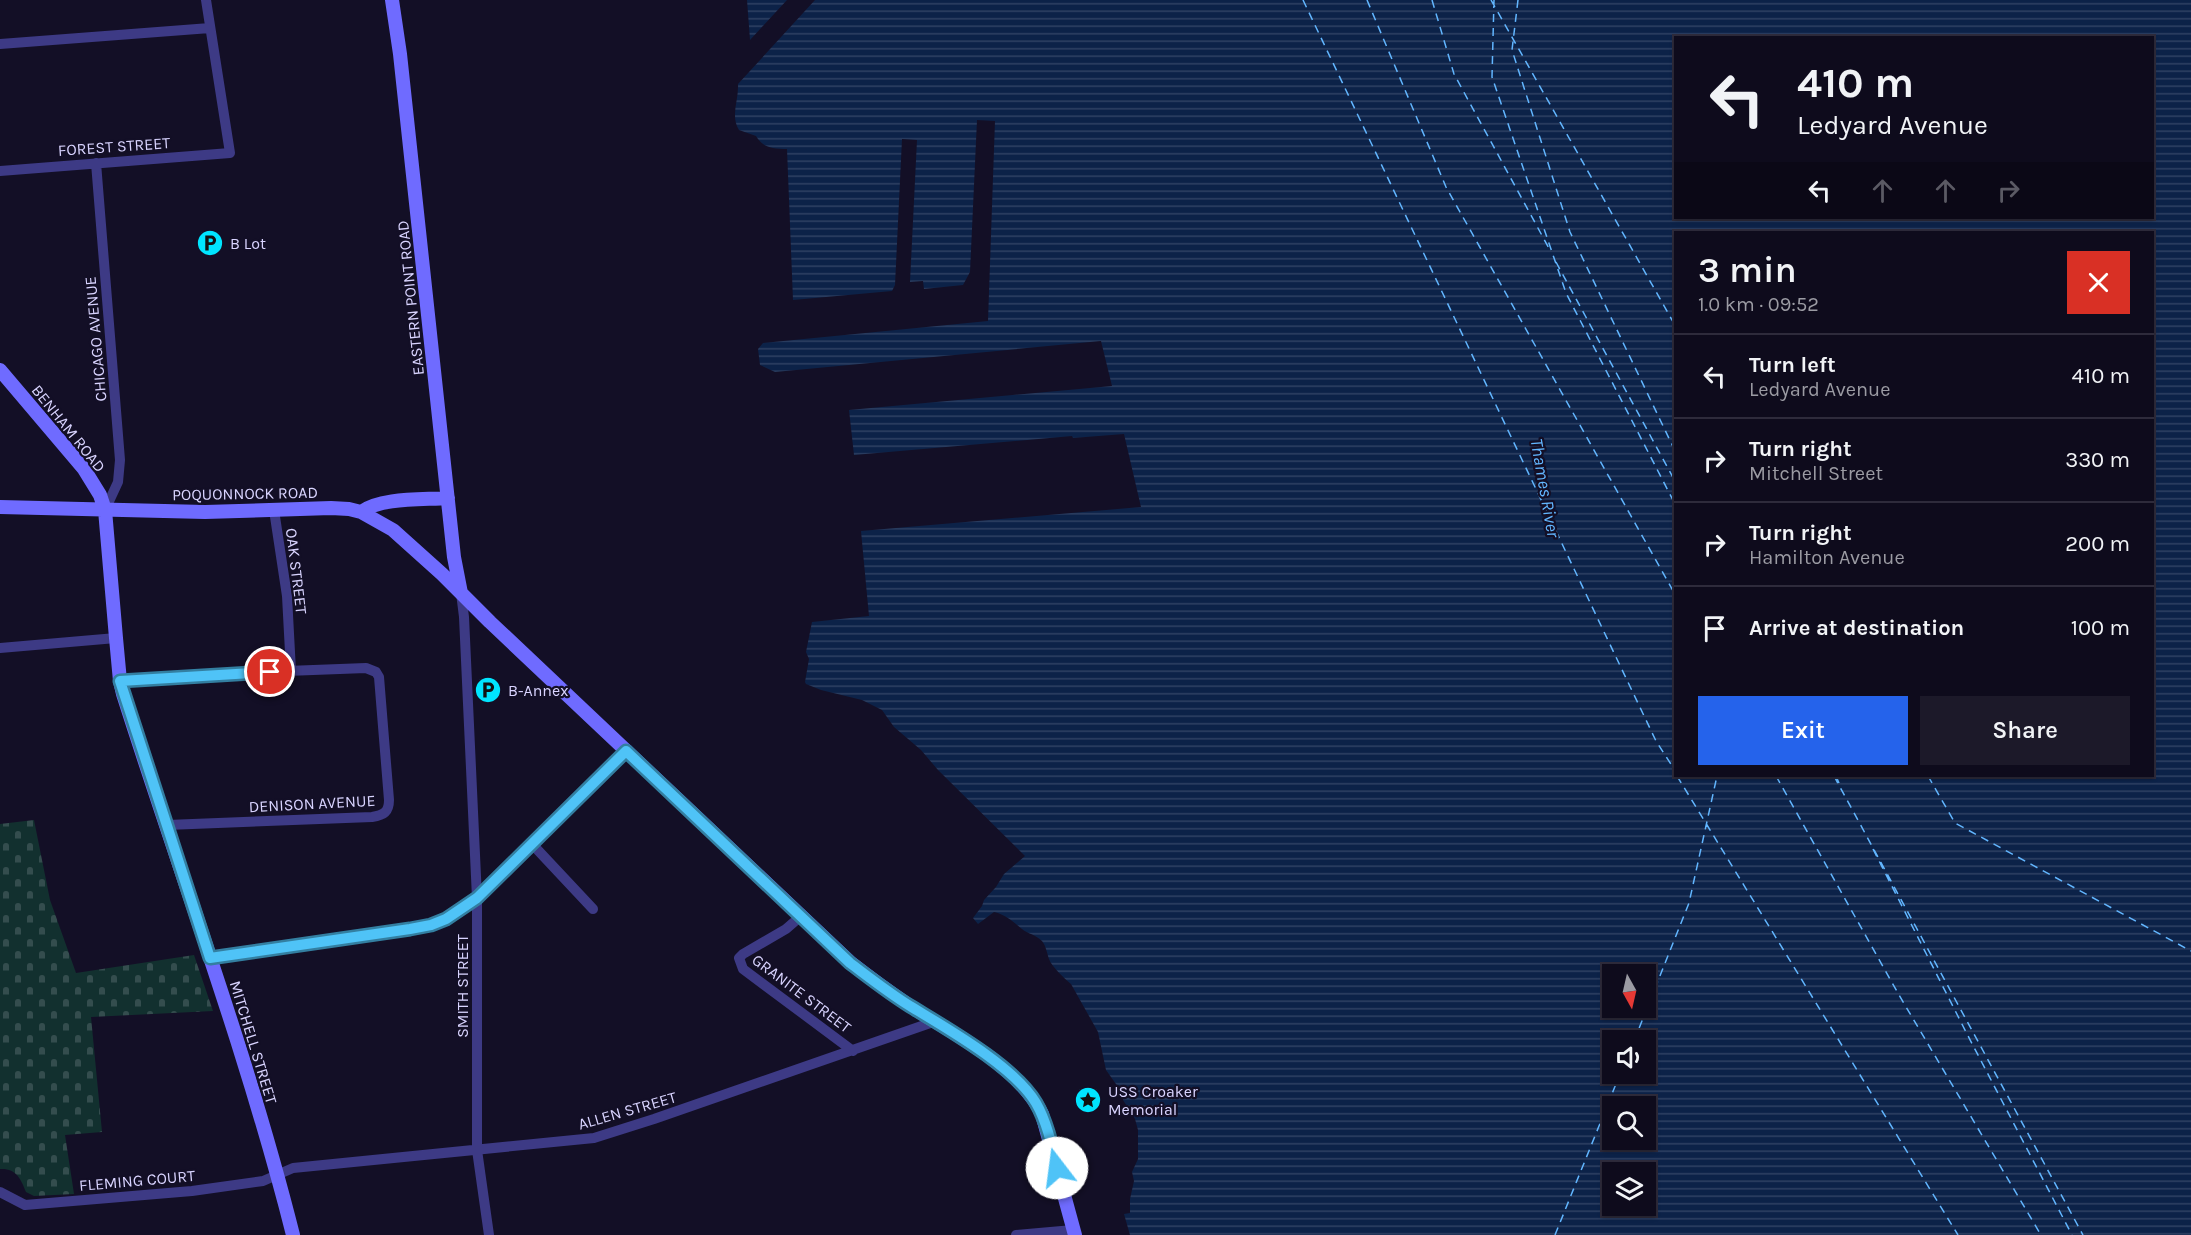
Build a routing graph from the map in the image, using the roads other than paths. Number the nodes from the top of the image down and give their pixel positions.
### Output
1 (206, 0) edge
2 (392, 0) edge
3 (210, 27) junction
4 (0, 44) edge
5 (96, 163) junction
6 (0, 171) edge
7 (0, 370) edge
8 (448, 498) junction
9 (0, 507) edge
10 (105, 510) junction
11 (274, 510) junction
12 (361, 512) junction
13 (461, 593) junction
14 (116, 638) junction
15 (0, 648) edge
16 (291, 671) junction
17 (120, 681) junction
18 (626, 751) junction
19 (167, 825) junction
20 (532, 845) junction
21 (477, 898) junction
22 (593, 909) dead end
23 (801, 916) junction
24 (210, 958) junction
25 (936, 1021) junction
26 (853, 1050) junction
27 (477, 1150) junction
28 (278, 1173) junction
29 (0, 1192) edge
30 (1074, 1232) edge
31 (293, 1235) edge
32 (489, 1235) edge
33 (1016, 1235) edge

1 - 3 street
2 - 8 main road, EASTERN POINT ROAD
3 - 4 street
3 - 5 street, FOREST STREET
5 - 6 street, FOREST STREET
5 - 10 street, CHICAGO AVENUE
7 - 10 main road, BENHAM ROAD
8 - 12 main road
8 - 13 main road, EASTERN POINT ROAD
9 - 10 main road, POQUONNOCK ROAD
10 - 11 main road, POQUONNOCK ROAD
10 - 14 main road, MITCHELL STREET
11 - 12 main road, POQUONNOCK ROAD
11 - 16 street, OAK STREET
12 - 13 main road, POQUONNOCK ROAD
13 - 18 main road, POQUONNOCK ROAD
13 - 21 street, SMITH STREET
14 - 15 street
14 - 17 main road, MITCHELL STREET
16 - 17 street
16 - 19 street, DENISON AVENUE
17 - 19 main road, MITCHELL STREET
18 - 20 street
18 - 23 main road, POQUONNOCK ROAD
19 - 24 main road, MITCHELL STREET
20 - 21 street
20 - 22 street
21 - 24 street
21 - 27 street, SMITH STREET
23 - 25 main road, POQUONNOCK ROAD
23 - 26 street, GRANITE STREET
24 - 28 main road, MITCHELL STREET
25 - 26 street, ALLEN STREET
25 - 30 main road, POQUONNOCK ROAD
26 - 27 street, ALLEN STREET
27 - 28 street, ALLEN STREET
27 - 32 street, SMITH STREET
28 - 29 street, FLEMING COURT
28 - 31 main road, MITCHELL STREET
30 - 33 street

